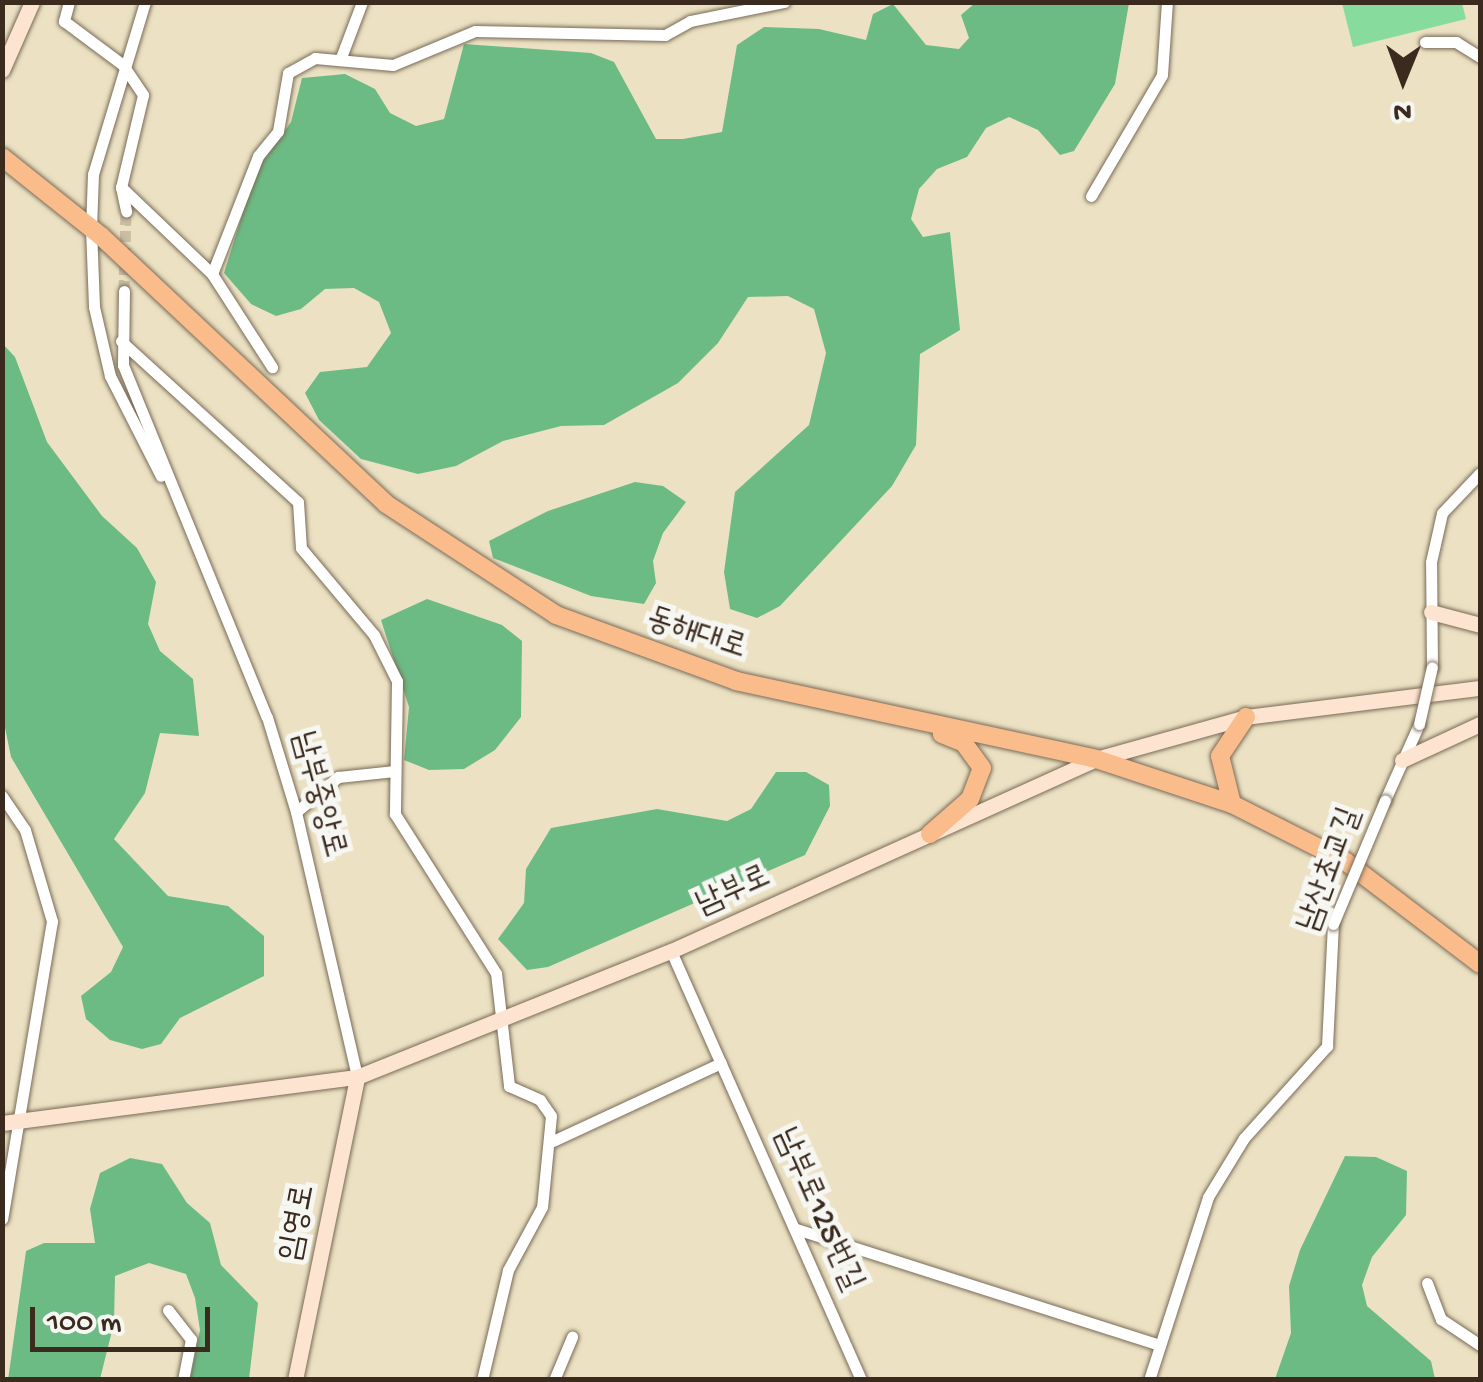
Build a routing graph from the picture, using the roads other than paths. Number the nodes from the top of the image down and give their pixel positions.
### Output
1 (32, 2) edge
2 (69, 2) edge
3 (145, 2) edge
4 (362, 2) edge
5 (704, 2) edge
6 (784, 2) edge
7 (1166, 2) edge
8 (700, 20) junction
9 (1426, 42) dead end
10 (1480, 58) edge
11 (340, 60) junction
12 (123, 64) junction
13 (2, 70) edge
14 (2, 157) edge
15 (121, 188) junction
16 (1090, 196) dead end
17 (126, 211) tunnel mouth
18 (91, 228) junction
19 (212, 274) junction
20 (124, 292) tunnel mouth
21 (122, 341) junction
22 (272, 366) dead end
23 (1480, 474) edge
24 (196, 537) junction
25 (1430, 612) junction
26 (1480, 625) edge
27 (1480, 688) edge
28 (1246, 717) junction
29 (905, 718) junction
30 (1480, 724) edge
31 (1096, 759) junction
32 (1402, 760) junction
33 (395, 771) junction
34 (2, 796) edge
35 (1232, 804) junction
36 (296, 812) junction
37 (930, 834) junction
38 (671, 950) junction
39 (1480, 964) edge
40 (502, 1018) junction
41 (721, 1063) junction
42 (357, 1078) junction
43 (10, 1122) edge
44 (553, 1141) junction
45 (2, 1219) edge
46 (796, 1228) junction
47 (1428, 1283) dead end
48 (168, 1310) dead end
49 (572, 1337) dead end
50 (1160, 1345) junction
51 (1480, 1345) edge
52 (184, 1380) edge
53 (295, 1380) edge
54 (482, 1380) edge
55 (554, 1380) edge
56 (861, 1380) edge
57 (1149, 1380) edge

1 - 13 street
2 - 12 street
3 - 12 street, 남부중앙로
4 - 11 street
5 - 8 street
6 - 8 street
7 - 16 street
8 - 11 street
9 - 10 street
11 - 19 street
12 - 15 street
12 - 18 street, 남부중앙로
14 - 18 main road, 동해대로
15 - 17 street
15 - 19 street
18 - 24 street, 남부중앙로
18 - 29 main road, 동해대로
19 - 22 street
20 - 21 street, 남부중앙로
21 - 24 street, 남부중앙로
21 - 33 street
23 - 25 street, 남산초교길
24 - 36 street, 남부중앙로
25 - 26 street
25 - 32 street, 남산초교길, bridge
27 - 28 street, 남부로
28 - 31 street, 남부로
28 - 35 main road
29 - 31 main road, 동해대로
29 - 37 main road
30 - 32 street
31 - 35 main road, 동해대로
31 - 37 street, 남부로
32 - 50 street, 남산초교길, bridge
33 - 36 street
33 - 40 street
34 - 43 street
35 - 39 main road, 동해대로
36 - 42 street, 남부중앙로
37 - 38 street, 남부로
38 - 40 street, 남부로
38 - 41 street, 남부로125번길
40 - 42 street, 남부로
40 - 44 street
41 - 44 street
41 - 46 street, 남부로125번길
42 - 43 street, 남부로
42 - 53 street, 임영로
43 - 45 street
44 - 54 street
46 - 50 street
46 - 56 street, 남부로125번길
47 - 51 street
48 - 52 street
49 - 55 street
50 - 57 street, 남산초교길

